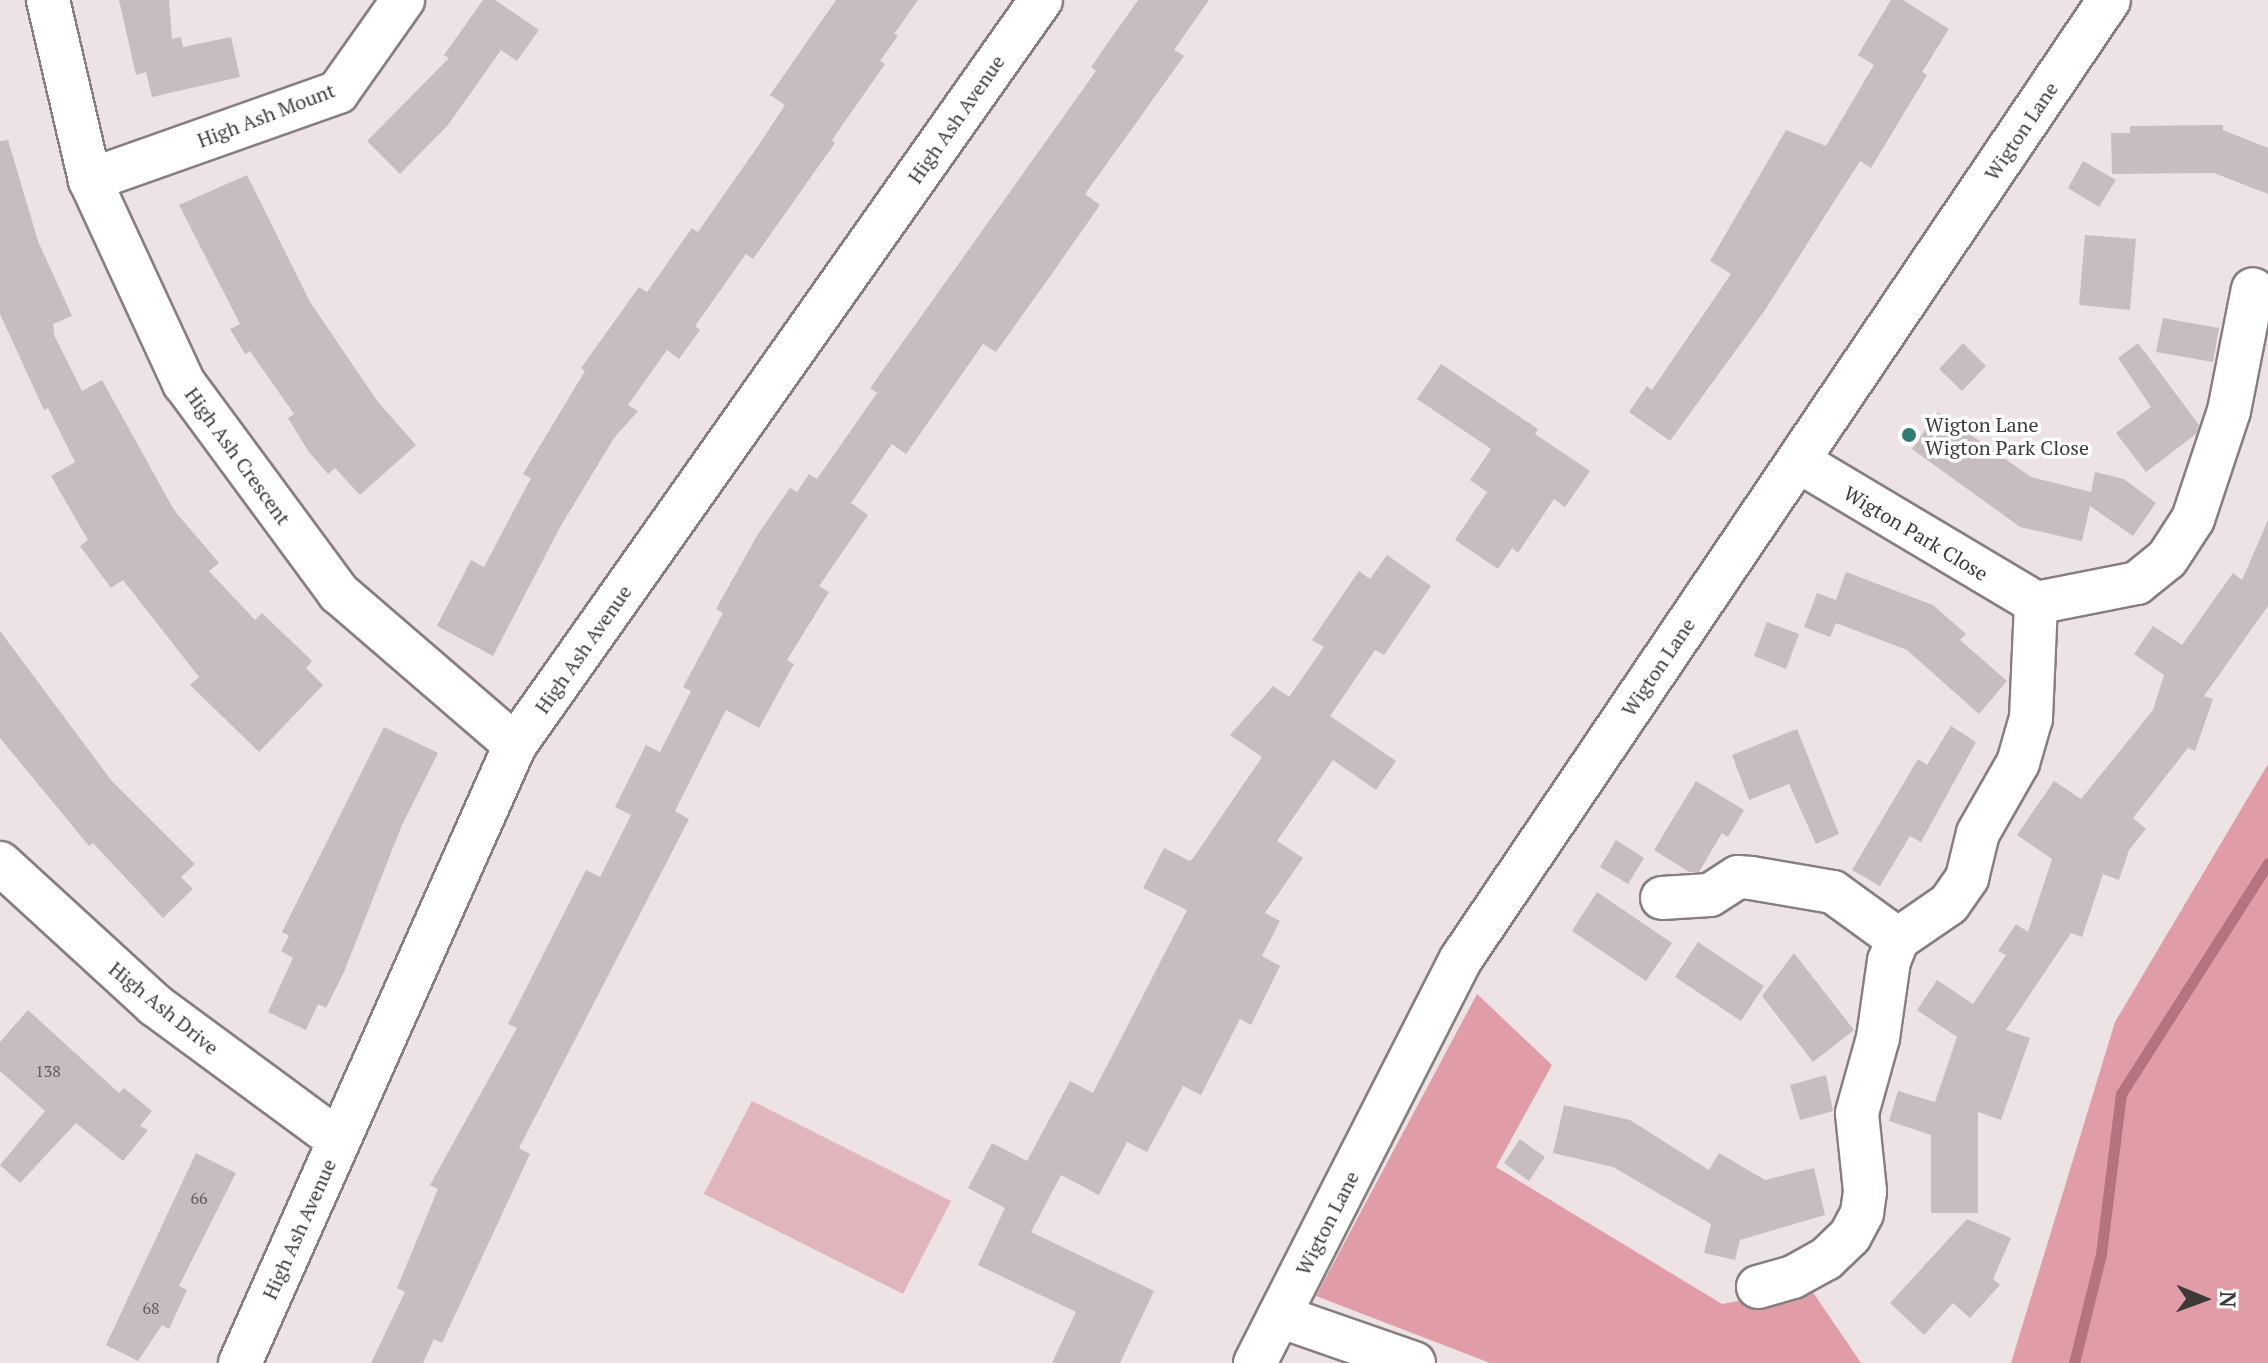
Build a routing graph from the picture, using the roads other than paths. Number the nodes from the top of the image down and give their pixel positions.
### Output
1 (48, 0) edge
2 (403, 0) edge
3 (1041, 0) edge
4 (2109, 0) edge
5 (90, 180) junction
6 (2253, 289) dead end
7 (1798, 461) junction
8 (2036, 603) junction
9 (515, 745) junction
10 (0, 863) edge
11 (1662, 898) dead end
12 (1898, 939) junction
13 (338, 1140) junction
14 (1758, 1287) dead end
15 (1279, 1316) junction
16 (240, 1363) edge
17 (1255, 1363) edge
18 (1414, 1363) edge

1 - 5 street, High Ash Crescent
2 - 5 street, High Ash Mount
3 - 9 street, High Ash Avenue
4 - 7 street, Wigton Lane
5 - 9 street, High Ash Crescent
6 - 8 street
7 - 8 street, Wigton Park Close
7 - 15 street, Wigton Lane
8 - 12 street
9 - 13 street, High Ash Avenue
10 - 13 street, High Ash Drive
11 - 12 street
12 - 14 street
13 - 16 street, High Ash Avenue
15 - 17 street, Wigton Lane
15 - 18 street

